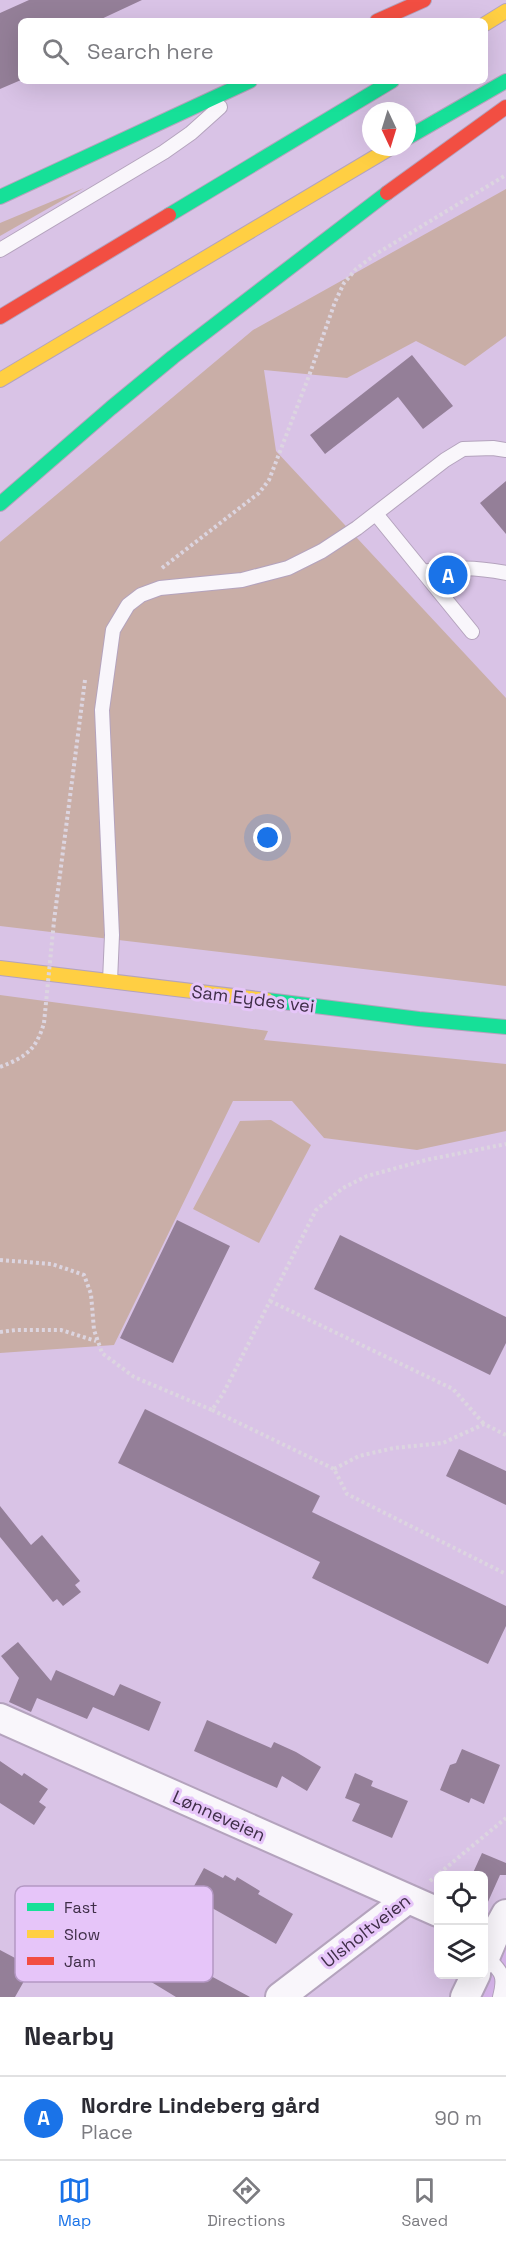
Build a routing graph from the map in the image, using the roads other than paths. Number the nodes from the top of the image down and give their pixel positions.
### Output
1 (424, 0) edge
2 (506, 11) edge
3 (384, 18) edge
4 (488, 22) edge
5 (506, 81) edge
6 (243, 84) edge
7 (244, 84) edge
8 (387, 84) edge
9 (506, 107) edge
10 (416, 133) edge
11 (377, 156) edge
12 (0, 197) edge
13 (0, 250) edge
14 (0, 317) edge
15 (0, 380) edge
16 (506, 450) edge
17 (0, 504) edge
18 (376, 514) junction
19 (423, 572) junction
20 (506, 573) edge
21 (472, 632) dead end
22 (0, 968) edge
23 (110, 981) junction
24 (506, 1027) edge
25 (0, 1718) edge
26 (408, 1899) junction
27 (434, 1910) edge
28 (493, 1938) edge
29 (280, 1997) edge
30 (465, 1997) edge
31 (500, 1997) edge

1 - 3 main road
2 - 4 main road
5 - 10 main road
6 - 12 main road
7 - 13 lane
8 - 14 main road
9 - 17 main road
11 - 15 main road
16 - 18 lane
18 - 19 lane
18 - 23 lane
19 - 20 lane
19 - 21 lane
22 - 23 main road, Sam Eydes vei
23 - 24 main road, Sam Eydes vei
25 - 26 street, Lønneveien
26 - 27 street, Lønneveien
26 - 29 street, Ulsholtveien
28 - 30 street
28 - 31 lane

